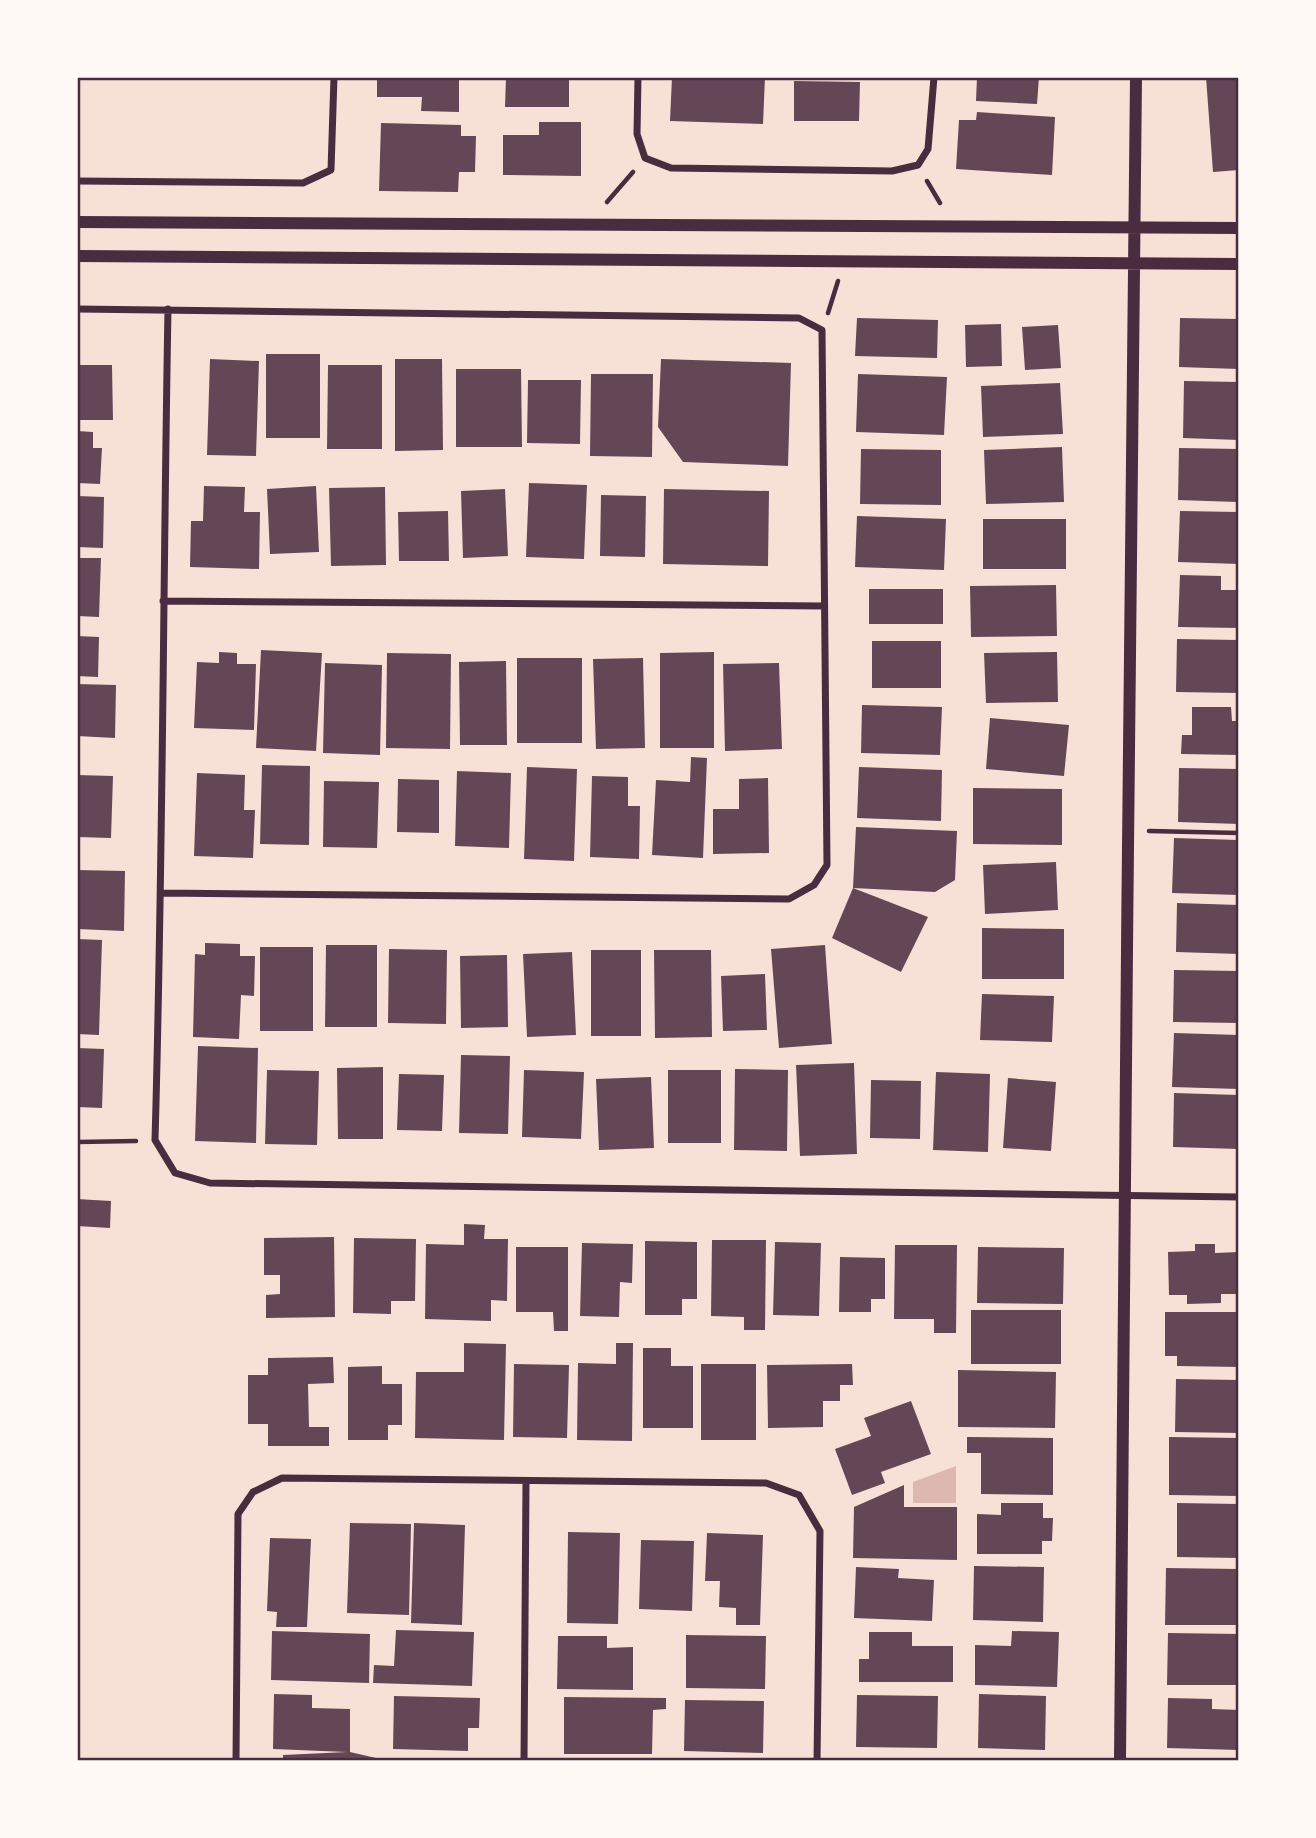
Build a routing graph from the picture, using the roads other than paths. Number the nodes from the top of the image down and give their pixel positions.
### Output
1 (334, 77) edge
2 (638, 77) edge
3 (934, 77) edge
4 (1136, 77) edge
5 (77, 181) edge
6 (77, 222) edge
7 (1135, 227) junction
8 (1239, 228) edge
9 (77, 256) edge
10 (1135, 262) junction
11 (1239, 264) edge
12 (77, 309) edge
13 (169, 309) junction
14 (163, 601) junction
15 (824, 606) junction
16 (162, 893) junction
17 (1123, 1196) junction
18 (1239, 1197) edge
19 (526, 1482) junction
20 (236, 1761) edge
21 (524, 1761) edge
22 (817, 1761) edge
23 (1121, 1761) edge

1 - 5 street
2 - 3 street
4 - 7 street
6 - 7 street
7 - 8 street
7 - 10 street
9 - 10 street
10 - 11 street
10 - 17 street
12 - 13 street
13 - 14 street
13 - 15 street
14 - 15 street
14 - 16 street
15 - 16 street
16 - 17 street
17 - 18 street
17 - 23 street
19 - 20 street
19 - 21 street
19 - 22 street

